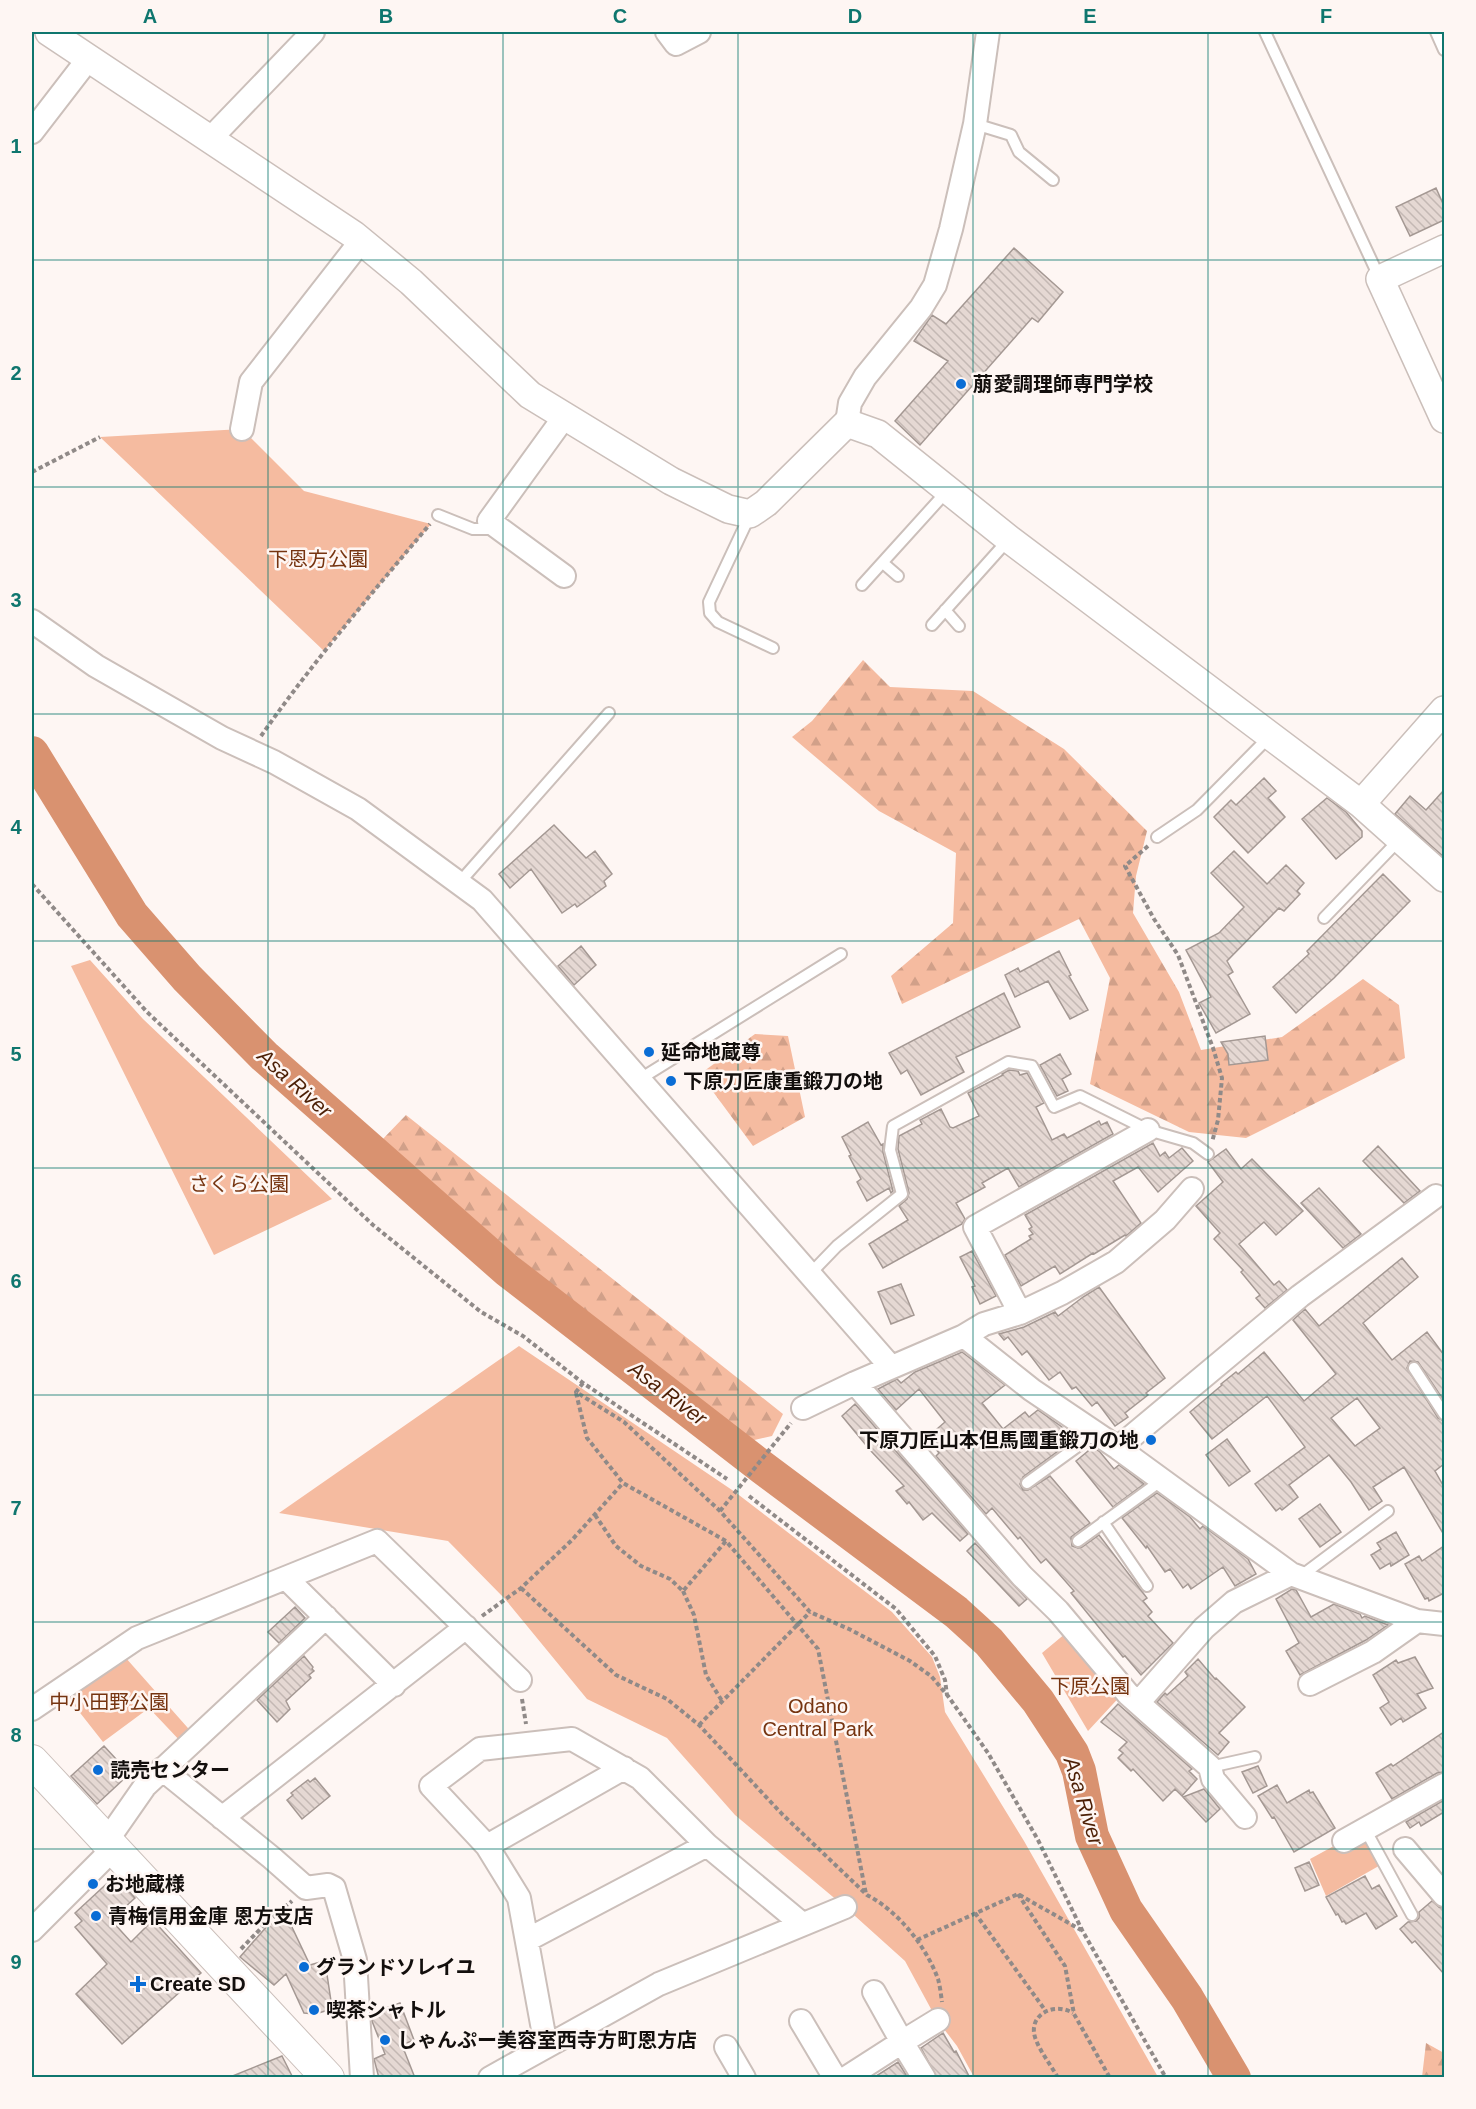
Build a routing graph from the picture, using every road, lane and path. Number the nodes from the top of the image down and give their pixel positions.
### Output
1 (49, 32) edge
2 (313, 32) edge
3 (667, 32) edge
4 (699, 32) edge
5 (988, 32) edge
6 (1265, 32) edge
7 (1436, 32) edge
8 (1444, 50) edge
9 (89, 58) junction
10 (975, 124) junction
11 (32, 132) edge
12 (211, 138) junction
13 (1053, 180) dead end
14 (362, 241) junction
15 (1444, 249) edge
16 (1380, 279) junction
17 (565, 416) junction
18 (1444, 419) edge
19 (848, 423) junction
20 (242, 429) dead end
21 (100, 437) dead end
22 (32, 472) edge
23 (948, 490) junction
24 (750, 514) junction
25 (438, 515) joint
26 (499, 529) junction
27 (1009, 539) junction
28 (883, 563) junction
29 (564, 576) dead end
30 (898, 576) dead end
31 (862, 585) dead end
32 (945, 610) junction
33 (32, 621) edge
34 (932, 625) dead end
35 (959, 626) dead end
36 (773, 648) dead end
37 (1444, 710) edge
38 (609, 713) dead end
39 (1270, 736) junction
40 (250, 751) junction
41 (1361, 804) junction
42 (1157, 837) joint
43 (1400, 839) junction
44 (1444, 878) edge
45 (459, 883) junction
46 (32, 884) edge
47 (1324, 918) dead end
48 (841, 954) dead end
49 (640, 1080) junction
50 (1148, 1131) junction
51 (1208, 1155) joint
52 (1192, 1189) dead end
53 (1436, 1196) dead end
54 (809, 1275) junction
55 (1020, 1313) junction
56 (964, 1336) junction
57 (891, 1367) junction
58 (1414, 1368) dead end
59 (583, 1383) junction
60 (855, 1383) junction
61 (576, 1392) junction
62 (803, 1408) joint
63 (1444, 1414) edge
64 (1096, 1433) junction
65 (1118, 1448) junction
66 (727, 1479) dead end
67 (1162, 1480) junction
68 (623, 1483) junction
69 (1027, 1483) dead end
70 (749, 1496) dead end
71 (720, 1511) junction
72 (1388, 1511) dead end
73 (595, 1515) junction
74 (1103, 1522) junction
75 (726, 1540) junction
76 (1077, 1541) dead end
77 (1296, 1575) junction
78 (287, 1579) junction
79 (1147, 1586) dead end
80 (521, 1588) junction
81 (683, 1591) junction
82 (810, 1612) junction
83 (326, 1617) junction
84 (1417, 1621) junction
85 (796, 1624) junction
86 (1444, 1624) edge
87 (465, 1627) junction
88 (520, 1680) joint
89 (1311, 1684) dead end
90 (394, 1685) junction
91 (948, 1695) junction
92 (722, 1701) junction
93 (1138, 1703) junction
94 (32, 1709) edge
95 (699, 1725) junction
96 (528, 1742) junction
97 (1255, 1757) dead end
98 (32, 1761) edge
99 (1210, 1767) junction
100 (624, 1768) junction
101 (162, 1769) junction
102 (1444, 1785) edge
103 (1245, 1817) dead end
104 (222, 1818) junction
105 (1365, 1829) junction
106 (1344, 1841) dead end
107 (109, 1845) junction
108 (707, 1845) junction
109 (487, 1846) junction
110 (1405, 1849) dead end
111 (306, 1888) junction
112 (1018, 1894) junction
113 (867, 1895) junction
114 (1444, 1895) edge
115 (845, 1907) dead end
116 (975, 1913) junction
117 (1412, 1915) dead end
118 (802, 1924) junction
119 (32, 1930) edge
120 (1082, 1930) junction
121 (527, 1940) junction
122 (917, 1940) junction
123 (240, 1950) dead end
124 (874, 1992) dead end
125 (1045, 2010) junction
126 (1074, 2014) junction
127 (938, 2020) joint
128 (801, 2021) dead end
129 (902, 2042) junction
130 (546, 2046) junction
131 (726, 2047) dead end
132 (328, 2078) edge
133 (362, 2078) edge
134 (490, 2078) edge
135 (744, 2078) edge
136 (835, 2078) edge
137 (846, 2078) edge
138 (924, 2078) edge
139 (1058, 2078) edge
140 (1110, 2078) edge
141 (1166, 2078) edge

1 - 9 street
2 - 12 street
3 - 4 street
5 - 10 street
6 - 16 lane
7 - 8 lane
9 - 11 street
9 - 12 street
10 - 13 lane
10 - 19 street
12 - 14 street
14 - 17 street
14 - 20 street
15 - 16 street
16 - 18 street
17 - 24 street
17 - 26 street
19 - 23 street
19 - 24 street
21 - 22 path
23 - 27 street
23 - 28 lane
24 - 36 lane
25 - 26 lane
25 - 40 path
26 - 29 street
27 - 32 lane
27 - 39 street
28 - 30 lane
28 - 31 lane
32 - 34 lane
32 - 35 lane
33 - 40 street
37 - 41 street
38 - 45 lane
39 - 41 street
39 - 42 lane
40 - 45 street
41 - 43 street
42 - 51 path
43 - 44 street
43 - 47 lane
45 - 49 street
46 - 59 path
48 - 49 lane
49 - 54 street
50 - 51 lane
50 - 54 lane
50 - 55 street
52 - 55 street
53 - 65 street
54 - 57 street
55 - 56 street
56 - 57 street
56 - 64 street
57 - 60 street
58 - 63 lane
59 - 61 path
59 - 66 path
60 - 62 street
60 - 93 street
61 - 68 path
61 - 71 path
62 - 71 path
64 - 65 street
64 - 69 lane
65 - 67 street
67 - 74 lane
67 - 77 street
68 - 73 path
68 - 75 path
70 - 91 path
71 - 82 path
72 - 77 lane
73 - 80 path
73 - 81 path
74 - 76 lane
74 - 79 lane
75 - 81 path
75 - 85 path
77 - 84 street
77 - 93 street
78 - 83 street
78 - 87 street
78 - 94 street
80 - 87 path
80 - 95 path
81 - 92 path
82 - 85 path
82 - 91 path
83 - 90 street
83 - 101 street
84 - 86 street
84 - 89 street
85 - 92 path
85 - 113 path
87 - 88 street
87 - 90 street
88 - 96 path
90 - 104 street
91 - 120 path
92 - 95 path
93 - 99 street
95 - 113 path
96 - 100 street
96 - 109 street
97 - 99 lane
98 - 107 main road
99 - 103 street
100 - 108 street
100 - 109 street
101 - 104 street
101 - 107 street
102 - 105 street
104 - 111 street
105 - 106 street
105 - 117 lane
107 - 119 street
107 - 132 main road
108 - 118 street
108 - 121 street
109 - 121 street
110 - 114 street
111 - 123 path
111 - 133 street
112 - 116 path
112 - 120 path
112 - 126 path
113 - 122 path
115 - 118 street
116 - 122 path
116 - 125 path
118 - 130 street
120 - 141 path
121 - 130 street
122 - 127 path
124 - 129 street
125 - 126 path
125 - 139 path
126 - 140 path
127 - 129 street
128 - 136 street
129 - 137 street
129 - 138 street
130 - 134 street
131 - 135 street

